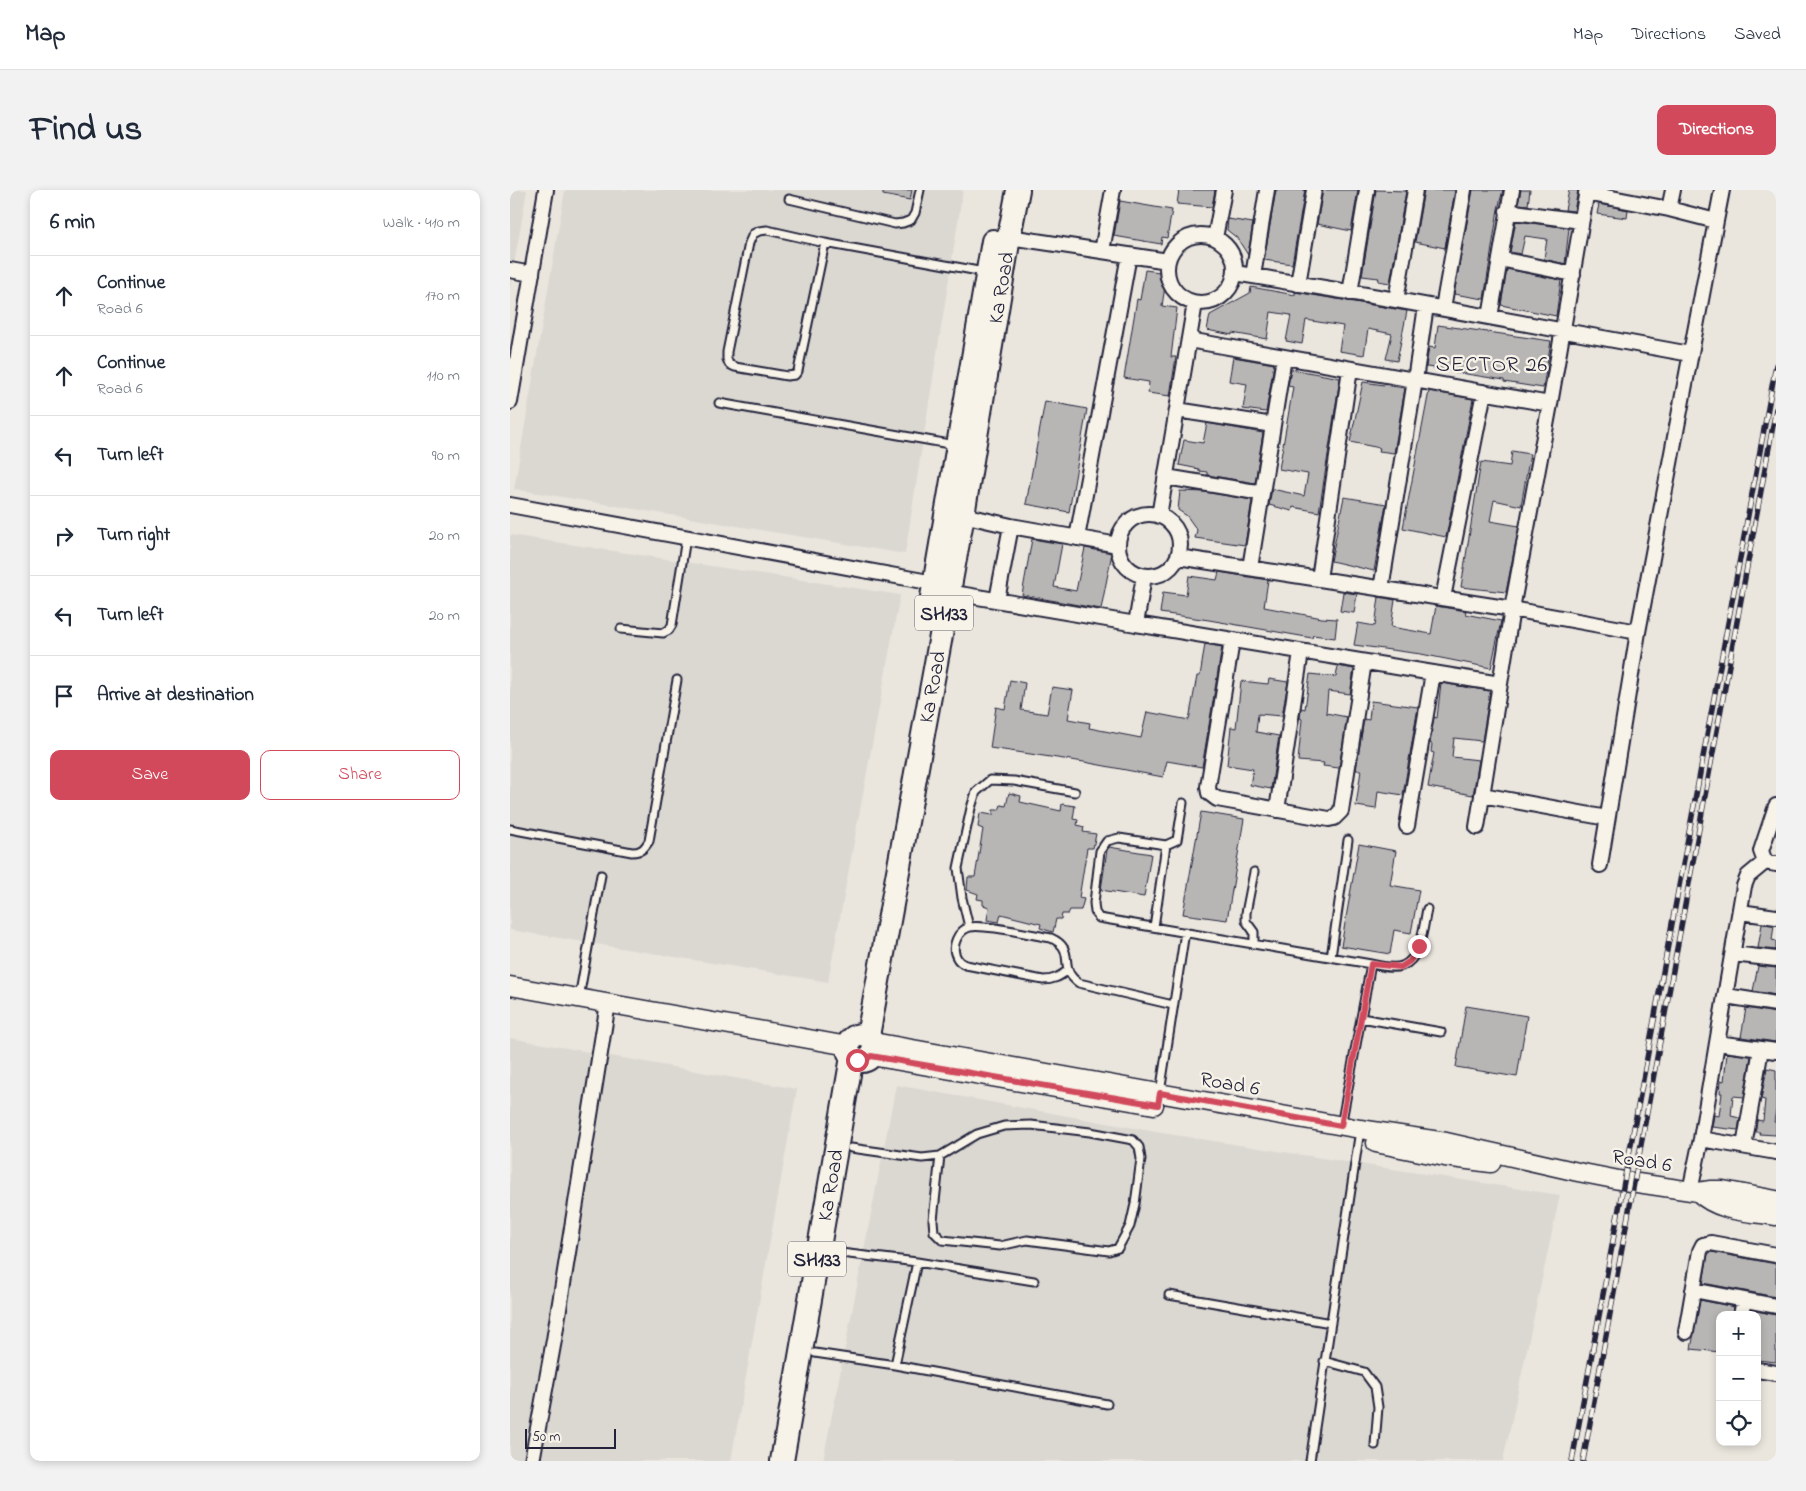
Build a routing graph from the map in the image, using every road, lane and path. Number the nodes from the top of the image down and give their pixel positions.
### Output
1 (546, 190) edge
2 (920, 190) edge
3 (1003, 190) edge
4 (1018, 190) edge
5 (1113, 190) edge
6 (1224, 190) edge
7 (1267, 190) edge
8 (1314, 190) edge
9 (1367, 190) edge
10 (1415, 190) edge
11 (1464, 190) edge
12 (1512, 190) edge
13 (1673, 190) edge
14 (1722, 190) edge
15 (1586, 192) edge
16 (789, 199) dead end
17 (1669, 209) junction
18 (1507, 211) junction
19 (1581, 221) junction
20 (1716, 221) junction
21 (1009, 237) junction
22 (1215, 238) junction
23 (825, 243) junction
24 (1102, 251) junction
25 (1128, 255) junction
26 (1500, 259) junction
27 (1168, 261) junction
28 (510, 270) edge
29 (987, 272) junction
30 (1235, 273) junction
31 (532, 274) junction
32 (1573, 274) junction
33 (1253, 276) junction
34 (1298, 284) junction
35 (1350, 293) junction
36 (1396, 300) junction
37 (1195, 303) junction
38 (1426, 306) junction
39 (1444, 308) junction
40 (1490, 317) junction
41 (1563, 331) junction
42 (1189, 340) junction
43 (1690, 354) junction
44 (1284, 357) junction
45 (1350, 369) junction
46 (1415, 380) junction
47 (1484, 392) junction
48 (510, 402) edge
49 (719, 403) dead end
50 (1550, 404) junction
51 (1177, 410) junction
52 (1273, 425) junction
53 (958, 445) junction
54 (1166, 477) junction
55 (1262, 494) junction
56 (510, 505) edge
57 (963, 515) junction
58 (1159, 516) junction
59 (1011, 526) junction
60 (686, 538) junction
61 (1077, 538) junction
62 (1118, 545) junction
63 (1178, 557) junction
64 (1250, 568) junction
65 (1144, 576) junction
66 (1319, 579) junction
67 (941, 587) junction
68 (1381, 589) junction
69 (1443, 598) junction
70 (997, 600) junction
71 (1512, 609) junction
72 (1136, 624) junction
73 (621, 629) dead end
74 (1638, 632) junction
75 (1232, 641) junction
76 (1301, 652) junction
77 (1364, 662) junction
78 (1433, 673) junction
79 (677, 680) dead end
80 (1500, 684) junction
81 (1076, 792) dead end
82 (1482, 795) junction
83 (1183, 803) dead end
84 (1776, 806) edge
85 (1277, 810) junction
86 (1607, 818) junction
87 (1406, 826) dead end
88 (1477, 827) dead end
89 (510, 829) edge
90 (1348, 840) dead end
91 (1166, 845) junction
92 (1771, 863) edge
93 (1600, 865) dead end
94 (1254, 872) dead end
95 (601, 875) dead end
96 (1427, 909) dead end
97 (1740, 912) junction
98 (1776, 917) edge
99 (970, 927) junction
100 (1154, 927) junction
101 (1185, 932) junction
102 (1254, 944) junction
103 (1733, 954) junction
104 (1330, 957) junction
105 (1776, 959) edge
106 (1371, 964) junction
107 (1067, 971) junction
108 (510, 986) edge
109 (1726, 996) junction
110 (579, 998) junction
111 (608, 1003) junction
112 (1776, 1004) edge
113 (1173, 1005) junction
114 (1361, 1018) junction
115 (1441, 1032) dead end
116 (1717, 1043) junction
117 (862, 1048) junction
118 (1761, 1049) junction
119 (1776, 1052) edge
120 (1159, 1099) junction
121 (1341, 1126) junction
122 (1359, 1134) junction
123 (1701, 1139) junction
124 (1744, 1146) junction
125 (851, 1148) junction
126 (1776, 1152) edge
127 (940, 1156) junction
128 (1694, 1192) junction
129 (1776, 1200) edge
130 (1776, 1216) edge
131 (832, 1252) junction
132 (1776, 1254) edge
133 (917, 1262) junction
134 (1034, 1280) dead end
135 (1693, 1290) junction
136 (1168, 1295) dead end
137 (1744, 1300) junction
138 (1776, 1306) edge
139 (1742, 1311) edge
140 (1331, 1323) junction
141 (1686, 1332) dead end
142 (815, 1353) junction
143 (1324, 1362) junction
144 (895, 1365) junction
145 (1761, 1371) edge
146 (1776, 1373) edge
147 (1107, 1404) dead end
148 (1375, 1445) dead end
149 (532, 1461) edge
150 (782, 1461) edge
151 (797, 1461) edge
152 (1310, 1461) edge

1 - 31 street
2 - 16 lane
3 - 29 main road, Ka Road / SH133
4 - 21 main road, Ka Road / SH133
5 - 24 street
6 - 22 street
7 - 33 street
8 - 34 street
9 - 35 street
10 - 36 street
11 - 39 street
12 - 18 street
13 - 17 street
14 - 20 street
15 - 17 street
15 - 19 street
17 - 20 street
18 - 19 street
18 - 26 street
19 - 32 street
20 - 43 street
21 - 24 street
21 - 57 main road, Ka Road / SH133
22 - 27 street
22 - 30 street
23 - 23 lane
23 - 29 lane
24 - 25 street
25 - 27 street
25 - 61 street
26 - 32 street
26 - 40 street
27 - 37 street
28 - 31 street
29 - 53 main road, Ka Road / SH133
30 - 33 street
30 - 37 street
31 - 48 street
32 - 41 street
33 - 34 street
34 - 35 street
35 - 36 street
36 - 38 street
37 - 42 street
38 - 39 street
38 - 46 street
39 - 40 street
40 - 41 street
41 - 43 street
41 - 50 street
42 - 44 street
42 - 51 street
43 - 74 street
44 - 45 street
44 - 52 street
45 - 46 street
45 - 66 street
46 - 47 street
46 - 68 street
47 - 50 street
47 - 69 street
49 - 53 lane
50 - 71 street
51 - 52 street
51 - 54 street
52 - 55 street
53 - 67 main road, Ka Road / SH133
54 - 55 street
54 - 58 street
55 - 64 street
56 - 60 street
57 - 59 street
57 - 67 main road, Ka Road / SH133
58 - 62 street
58 - 63 street
59 - 61 street
59 - 70 street
60 - 67 street
60 - 73 lane
61 - 62 street
62 - 65 street
63 - 64 street
63 - 65 street
64 - 66 street
65 - 72 street
66 - 68 street
67 - 70 street
67 - 117 main road, Ka Road / SH133
68 - 69 street
69 - 71 street
70 - 72 street
71 - 74 street
71 - 80 street
72 - 75 street
74 - 86 street
75 - 76 street
75 - 85 street
76 - 77 street
76 - 85 street
77 - 78 street
77 - 85 street
78 - 80 street
78 - 87 street
79 - 89 lane
80 - 82 street
81 - 99 lane
82 - 86 street
82 - 88 street
83 - 91 lane
84 - 92 street
86 - 93 street
90 - 104 lane
91 - 100 lane
91 - 100 lane
92 - 97 street
94 - 102 lane
95 - 110 lane
96 - 106 lane
97 - 98 street
97 - 103 street
99 - 107 lane
99 - 107 lane
100 - 101 lane
101 - 102 lane
101 - 113 lane
102 - 104 lane
103 - 105 street
103 - 109 street
104 - 106 lane
106 - 114 lane
107 - 113 lane
108 - 110 street, Road 6
109 - 112 street
109 - 116 street
110 - 111 street, Road 6
111 - 117 street, Road 6
111 - 149 street
113 - 120 lane
114 - 115 lane
114 - 121 lane
116 - 118 street
116 - 123 street
117 - 120 street, Road 6
117 - 125 main road, Ka Road / SH133
117 - 150 main road, Ka Road / SH133
118 - 119 street
118 - 124 street
120 - 121 street, Road 6
120 - 122 street, Road 6
121 - 122 street, Road 6
122 - 128 street, Road 6
122 - 140 lane
123 - 124 street
123 - 128 street
124 - 126 street
125 - 127 lane
125 - 131 main road, Ka Road / SH133
127 - 127 lane
128 - 129 street, Road 6
128 - 130 street, Road 6
131 - 133 lane
131 - 142 main road, Ka Road / SH133
132 - 135 street
133 - 134 lane
133 - 144 lane
135 - 137 street
135 - 141 street
136 - 140 lane
137 - 138 street
137 - 139 street
140 - 143 lane
142 - 144 lane
142 - 151 main road, Ka Road / SH133
143 - 148 lane
143 - 152 lane
144 - 147 lane
145 - 146 street

